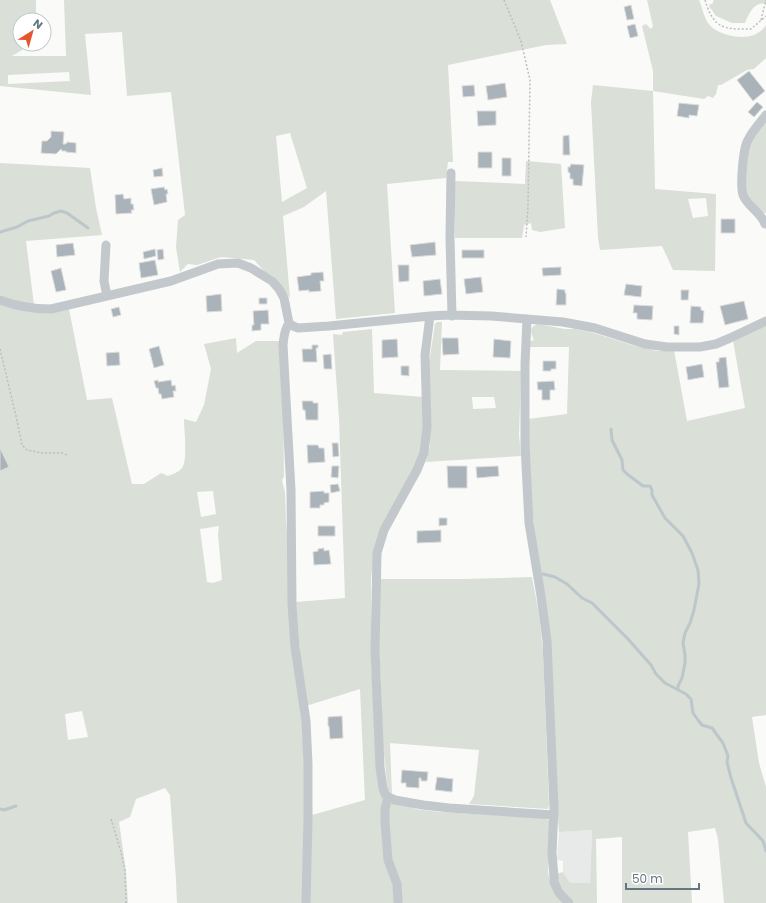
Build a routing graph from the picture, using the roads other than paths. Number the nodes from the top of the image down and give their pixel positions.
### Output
1 (766, 115) edge
2 (451, 173) dead end
3 (765, 224) dead end
4 (106, 245) dead end
5 (107, 296) junction
6 (0, 300) edge
7 (430, 316) junction
8 (452, 316) junction
9 (527, 319) junction
10 (766, 321) edge
11 (289, 323) junction
12 (388, 797) junction
13 (554, 815) junction
14 (306, 903) edge
15 (398, 903) edge
16 (569, 903) edge

1 - 3 street
2 - 8 street
4 - 5 street
5 - 6 street
5 - 11 street
7 - 8 street
7 - 11 street
7 - 12 street
8 - 9 street
9 - 10 street
9 - 13 street
11 - 14 street
12 - 13 street
12 - 15 street
13 - 16 street

